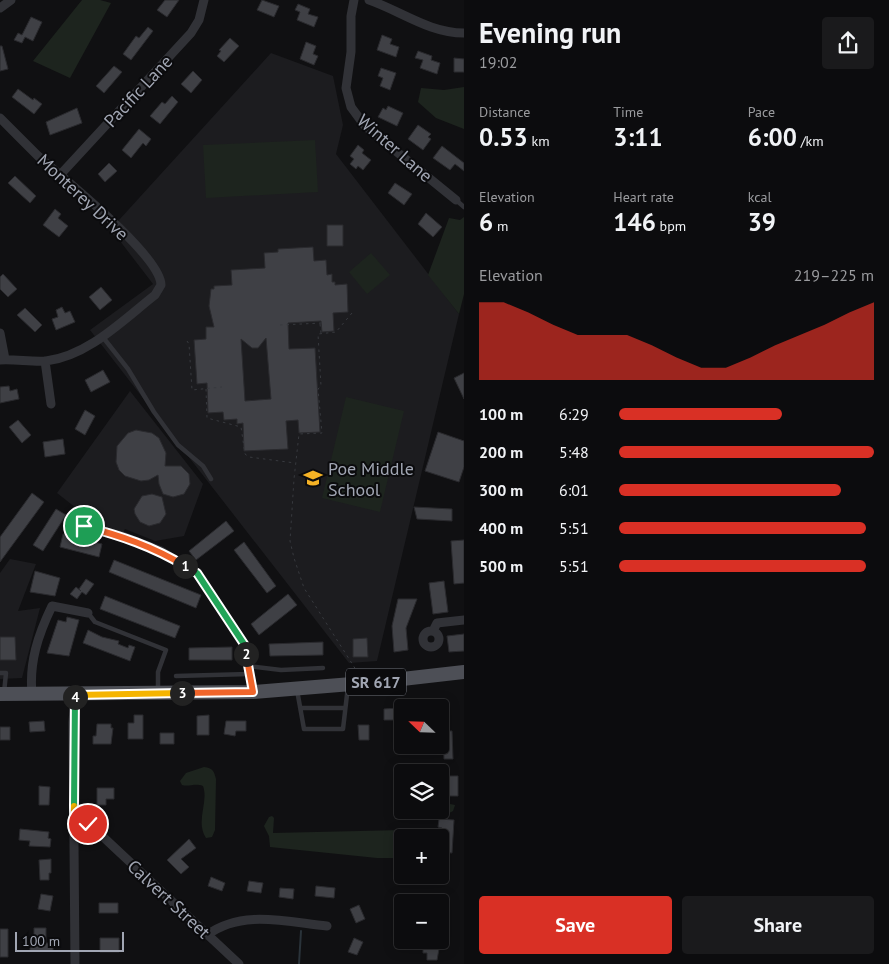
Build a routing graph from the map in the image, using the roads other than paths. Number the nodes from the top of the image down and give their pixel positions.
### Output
1 (11, 0) edge
2 (204, 0) edge
3 (354, 0) edge
4 (369, 0) edge
5 (0, 8) edge
6 (464, 33) edge
7 (0, 118) edge
8 (60, 175) junction
9 (456, 200) joint
10 (464, 207) edge
11 (0, 333) edge
12 (102, 336) junction
13 (3, 359) edge
14 (45, 361) junction
15 (51, 404) dead end
16 (211, 479) dead end
17 (84, 526) dead end
18 (88, 613) joint
19 (464, 620) edge
20 (433, 631) dead end
21 (323, 668) dead end
22 (249, 670) junction
23 (464, 672) edge
24 (0, 673) edge
25 (176, 676) dead end
26 (355, 684) junction
27 (297, 688) junction
28 (253, 692) junction
29 (2, 694) edge
30 (32, 694) junction
31 (157, 694) junction
32 (75, 695) junction
33 (300, 708) junction
34 (345, 708) junction
35 (74, 818) junction
36 (327, 926) dead end
37 (207, 934) junction
38 (75, 964) edge
39 (238, 964) edge

1 - 5 street
2 - 8 street, Pacific Lane
3 - 9 street, Winter Lane
4 - 6 street
7 - 8 street, Monterey Drive
8 - 12 street, Monterey Drive
9 - 10 lane
11 - 13 street
12 - 14 street
12 - 16 lane
13 - 14 street
14 - 15 street
17 - 22 street
18 - 30 street
18 - 31 lane
19 - 20 street
21 - 22 lane
22 - 25 lane
22 - 28 street
23 - 26 main road, SR 617
24 - 29 lane
26 - 27 main road, SR 617
26 - 34 lane
27 - 28 main road, SR 617
27 - 33 lane
28 - 31 main road, SR 617
29 - 30 main road, SR 617
30 - 32 main road, SR 617
31 - 32 main road, SR 617
32 - 35 street
33 - 34 lane
33 - 34 lane
35 - 37 street, Calvert Street
35 - 38 street
36 - 37 street
37 - 39 street, Calvert Street

